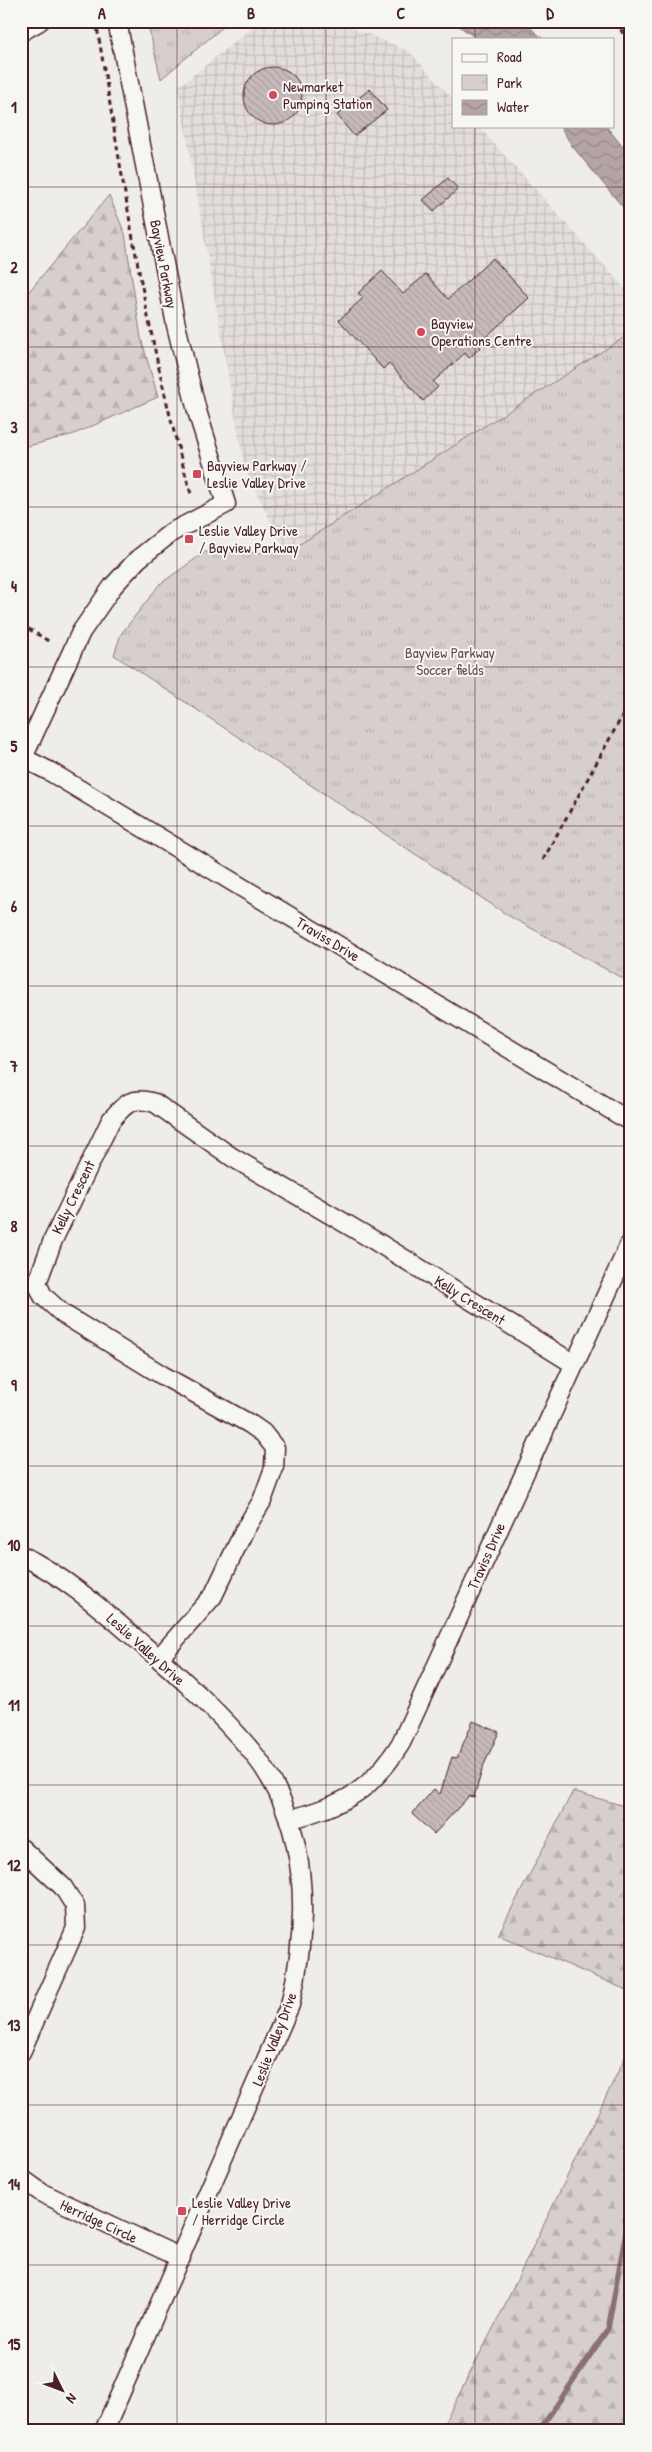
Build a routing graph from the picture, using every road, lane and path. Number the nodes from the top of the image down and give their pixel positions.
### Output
1 (40, 21) edge
2 (96, 21) edge
3 (117, 21) edge
4 (617, 21) edge
5 (21, 32) edge
6 (631, 51) edge
7 (631, 117) edge
8 (625, 121) dead end
9 (191, 494) dead end
10 (21, 624) edge
11 (50, 642) dead end
12 (631, 700) edge
13 (22, 760) edge
14 (543, 860) dead end
15 (631, 1122) edge
16 (631, 1242) edge
17 (574, 1364) junction
18 (21, 1555) edge
19 (158, 1658) junction
20 (289, 1820) junction
21 (21, 1848) edge
22 (21, 2052) edge
23 (21, 2178) edge
24 (181, 2258) junction
25 (104, 2431) edge

1 - 5 street
2 - 9 path
3 - 13 street, Bayview Parkway
4 - 6 path
7 - 8 path
10 - 11 path
12 - 14 path
13 - 15 street, Traviss Drive
16 - 17 street, Traviss Drive
17 - 19 street, Kelly Crescent
17 - 20 street, Traviss Drive
18 - 19 street, Leslie Valley Drive
19 - 20 street, Leslie Valley Drive
20 - 24 street, Leslie Valley Drive
21 - 22 street
23 - 24 street, Herridge Circle
24 - 25 street, Leslie Valley Drive

